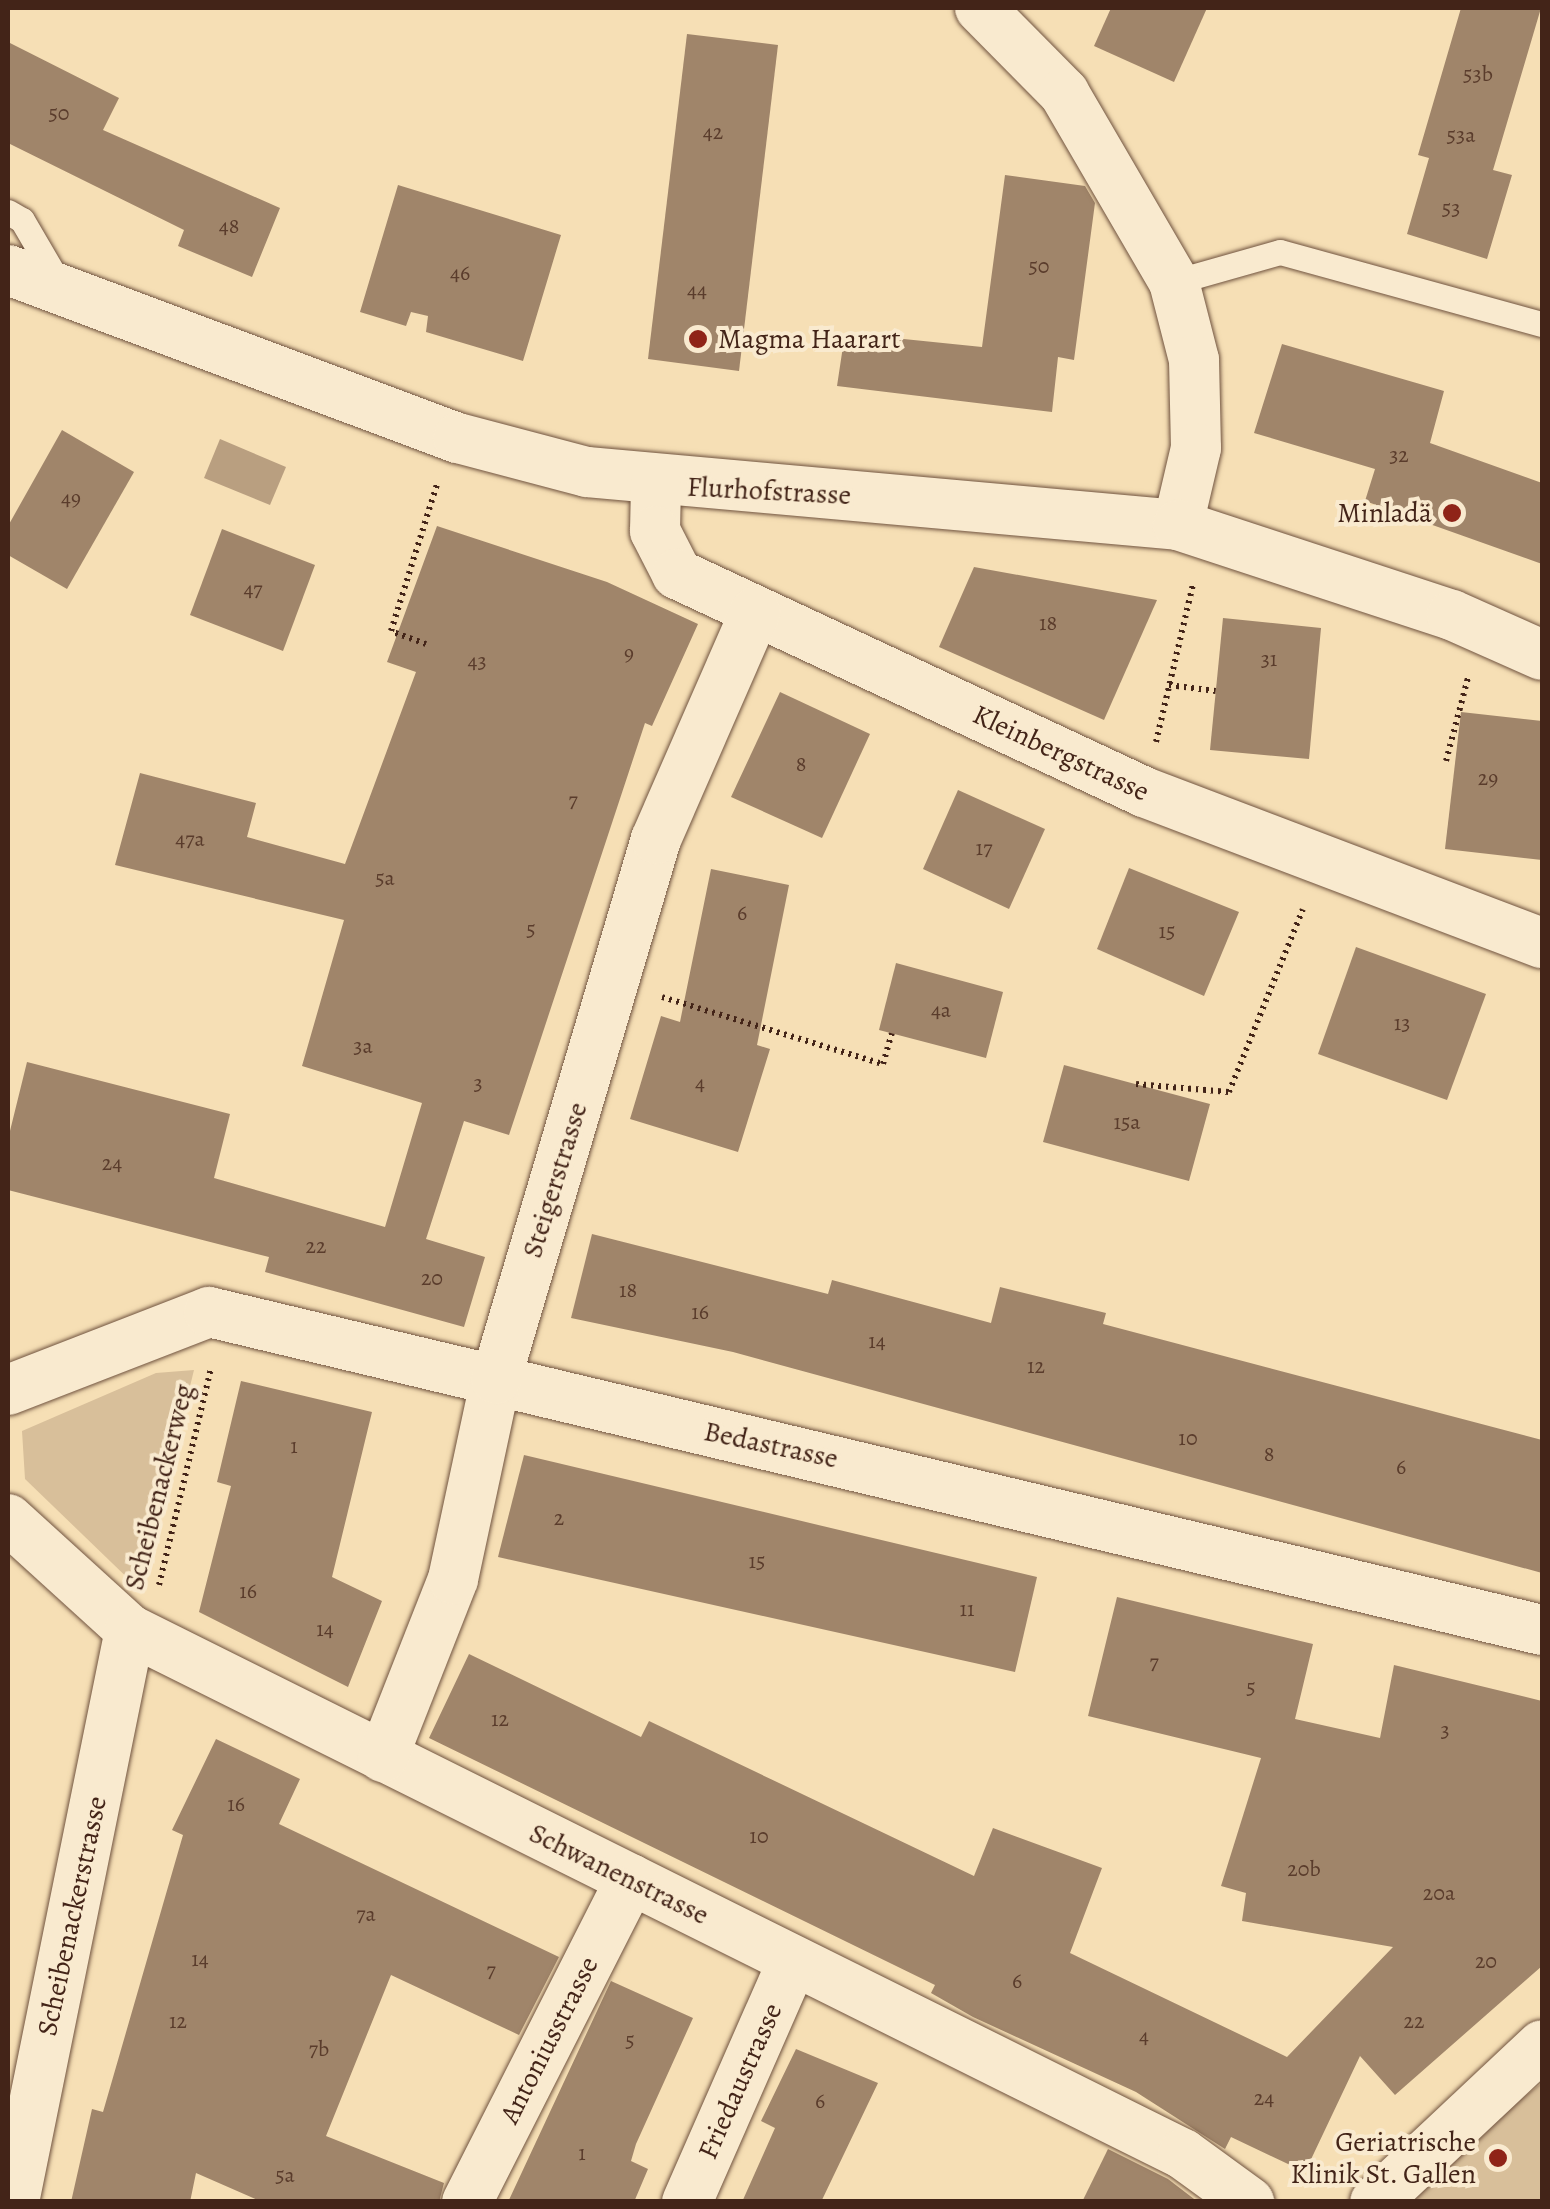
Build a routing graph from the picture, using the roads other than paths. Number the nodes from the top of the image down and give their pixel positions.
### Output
1 (980, 8) edge
2 (8, 212) edge
3 (8, 270) edge
4 (1174, 282) junction
5 (63, 290) junction
6 (1542, 324) edge
7 (656, 484) junction
8 (1178, 525) junction
9 (755, 612) junction
10 (1542, 655) edge
11 (1542, 943) edge
12 (496, 1379) junction
13 (8, 1390) edge
14 (8, 1519) edge
15 (130, 1630) junction
16 (1542, 1630) edge
17 (383, 1758) junction
18 (631, 1879) junction
19 (793, 1961) junction
20 (1542, 2046) edge
21 (17, 2131) edge
22 (14, 2202) edge
23 (467, 2202) edge
24 (687, 2202) edge
25 (1248, 2202) edge
26 (1376, 2202) edge

1 - 4 street
2 - 5 lane
3 - 5 street, Flurhofstrasse
4 - 6 lane
4 - 8 street
5 - 7 street, Flurhofstrasse
7 - 8 street, Flurhofstrasse
7 - 9 street, Kleinbergstrasse
8 - 10 street, Flurhofstrasse
9 - 11 street, Kleinbergstrasse
9 - 12 street, Steigerstrasse
12 - 13 street, Bedastrasse
12 - 16 street, Bedastrasse
12 - 17 street, Steigerstrasse
14 - 15 street, Schwanenstrasse
15 - 17 street, Schwanenstrasse
15 - 21 street, Scheibenackerstrasse
17 - 18 street, Schwanenstrasse
18 - 19 street, Schwanenstrasse
18 - 23 street, Antoniusstrasse
19 - 24 street, Friedaustrasse
19 - 25 street, Schwanenstrasse
20 - 26 street
21 - 22 street, Scheibenackerstrasse

